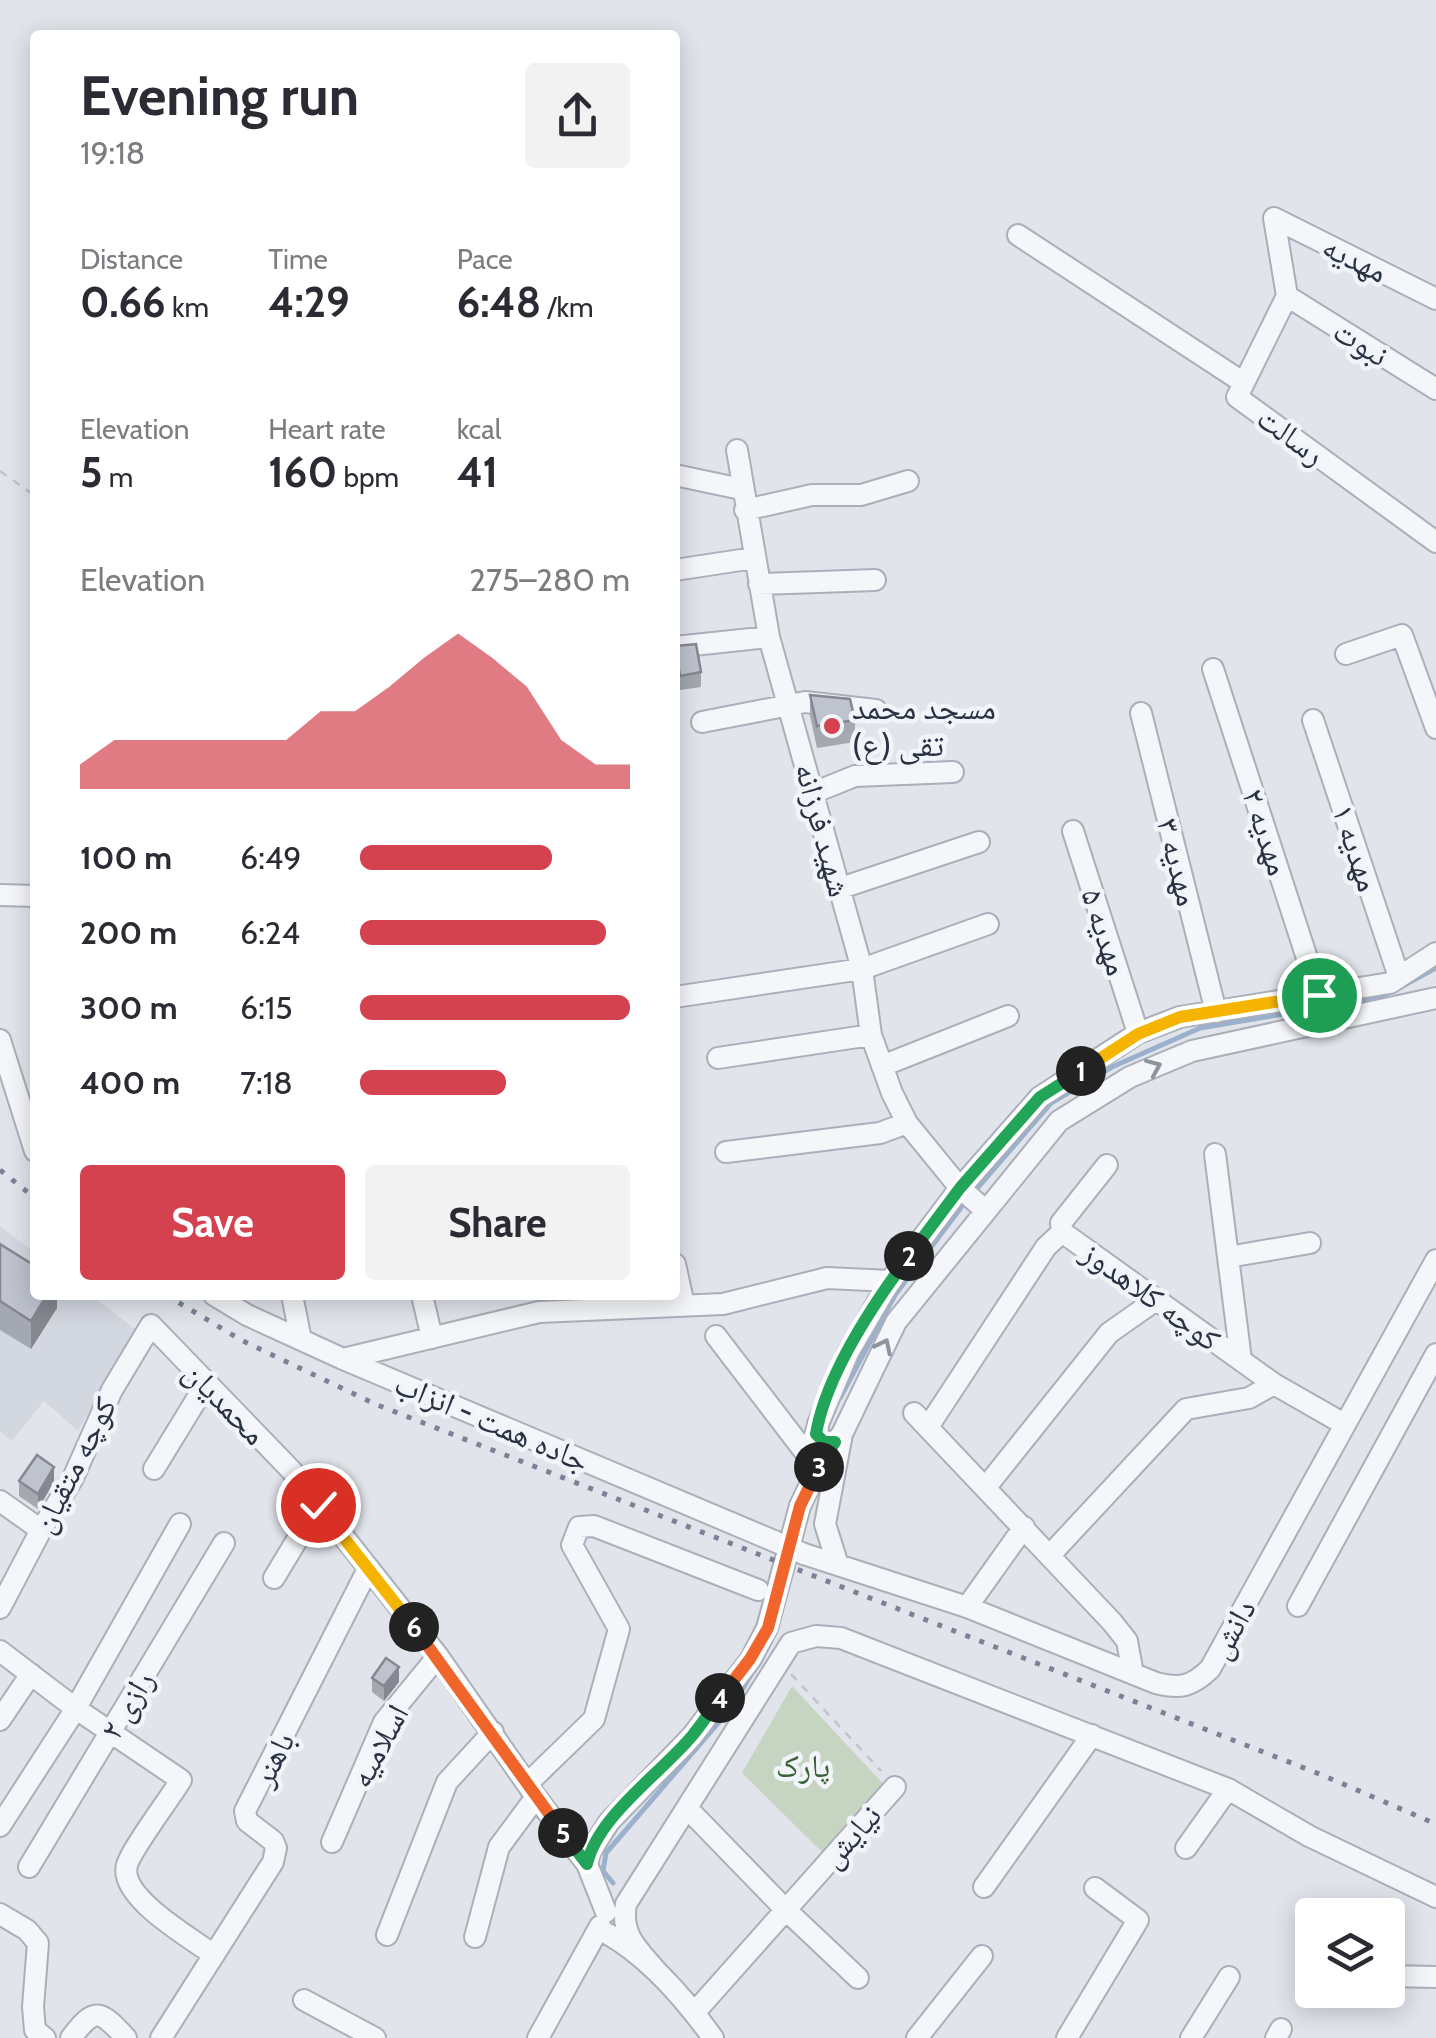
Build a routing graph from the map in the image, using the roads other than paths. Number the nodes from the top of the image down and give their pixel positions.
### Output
1 (1018, 235) dead end
2 (1287, 296) junction
3 (1436, 298) edge
4 (1244, 384) junction
5 (1436, 389) edge
6 (737, 450) dead end
7 (680, 477) edge
8 (908, 481) dead end
9 (743, 499) junction
10 (1436, 542) edge
11 (754, 558) junction
12 (680, 569) edge
13 (876, 580) dead end
14 (759, 584) junction
15 (769, 638) junction
16 (680, 647) edge
17 (1346, 654) dead end
18 (1213, 670) dead end
19 (788, 706) junction
20 (876, 710) dead end
21 (1140, 713) dead end
22 (1313, 720) dead end
23 (702, 722) dead end
24 (1436, 728) edge
25 (953, 772) dead end
26 (813, 793) junction
27 (1073, 830) dead end
28 (979, 842) dead end
29 (838, 889) junction
30 (0, 895) edge
31 (30, 896) edge
32 (988, 924) dead end
33 (1436, 953) edge
34 (862, 969) junction
35 (1399, 977) junction
36 (1319, 995) junction
37 (680, 997) edge
38 (1436, 998) edge
39 (1216, 1012) junction
40 (1008, 1016) dead end
41 (1138, 1034) junction
42 (871, 1035) junction
43 (0, 1040) edge
44 (718, 1058) dead end
45 (882, 1066) junction
46 (906, 1123) junction
47 (30, 1135) edge
48 (726, 1152) dead end
49 (1215, 1154) dead end
50 (1107, 1166) dead end
51 (960, 1188) junction
52 (984, 1210) junction
53 (1062, 1232) junction
54 (1310, 1243) dead end
55 (1228, 1257) junction
56 (1436, 1260) edge
57 (890, 1281) junction
58 (680, 1287) edge
59 (226, 1300) edge
60 (293, 1300) edge
61 (423, 1300) edge
62 (1156, 1300) junction
63 (536, 1304) edge
64 (684, 1305) junction
65 (151, 1325) joint
66 (716, 1336) dead end
67 (432, 1338) junction
68 (301, 1340) junction
69 (1436, 1354) edge
70 (343, 1360) junction
71 (1240, 1360) junction
72 (206, 1384) junction
73 (1274, 1384) junction
74 (1344, 1424) junction
75 (818, 1425) junction
76 (838, 1438) junction
77 (154, 1469) dead end
78 (986, 1487) junction
79 (0, 1501) edge
80 (318, 1505) junction
81 (180, 1524) dead end
82 (1024, 1526) junction
83 (41, 1530) junction
84 (224, 1543) dead end
85 (804, 1554) joint
86 (1050, 1555) junction
87 (838, 1565) junction
88 (368, 1569) junction
89 (274, 1578) dead end
90 (758, 1590) dead end
91 (1298, 1606) dead end
92 (967, 1607) junction
93 (0, 1608) edge
94 (0, 1651) edge
95 (438, 1656) junction
96 (31, 1674) junction
97 (1133, 1674) junction
98 (75, 1708) junction
99 (0, 1720) edge
100 (494, 1732) junction
101 (110, 1733) junction
102 (1092, 1735) junction
103 (896, 1787) road end
104 (1228, 1789) junction
105 (531, 1791) junction
106 (687, 1808) junction
107 (0, 1826) edge
108 (332, 1842) dead end
109 (1186, 1848) dead end
110 (587, 1864) junction
111 (30, 1867) dead end
112 (984, 1887) dead end
113 (1095, 1888) dead end
114 (1436, 1897) edge
115 (786, 1910) junction
116 (0, 1914) edge
117 (609, 1923) junction
118 (387, 1934) dead end
119 (474, 1937) dead end
120 (214, 1955) junction
121 (982, 1956) dead end
122 (1405, 1976) edge
123 (1228, 1977) dead end
124 (1436, 1977) edge
125 (858, 1978) dead end
126 (304, 2000) dead end
127 (695, 2012) junction
128 (45, 2038) edge
129 (71, 2038) edge
130 (126, 2038) edge
131 (161, 2038) edge
132 (375, 2038) edge
133 (538, 2038) edge
134 (713, 2038) edge
135 (916, 2038) edge
136 (1067, 2038) edge
137 (1191, 2038) edge

1 - 4 street
2 - 3 street, مهدیه
2 - 4 street, رسالت
2 - 5 street, نبوت
4 - 10 street, رسالت
6 - 9 street, شهید فرزانه
7 - 9 street
8 - 9 street
9 - 11 street, شهید فرزانه
11 - 12 street
11 - 14 street, شهید فرزانه
13 - 14 street
14 - 15 street, شهید فرزانه
15 - 16 street
15 - 19 street, شهید فرزانه
17 - 24 street
18 - 36 street, مهدیه ۲
19 - 20 street
19 - 23 street
19 - 26 street, شهید فرزانه
21 - 39 street, مهدیه ۳
22 - 35 street, مهدیه ۱
25 - 26 street
26 - 29 street, شهید فرزانه
27 - 41 street, مهدیه ۵
28 - 29 street
29 - 34 street, شهید فرزانه
30 - 31 street
32 - 34 street
33 - 35 street
34 - 37 street
34 - 42 street, شهید فرزانه
35 - 36 street
36 - 39 street
52 -> 38 street
39 - 41 street
40 - 45 street
41 - 51 street
42 - 44 street
42 - 45 street, شهید فرزانه
43 - 47 street
45 - 46 street, شهید فرزانه
46 - 48 street
46 - 51 street, شهید فرزانه
49 - 55 street, کوچه کلاهدوز
50 - 53 street
51 - 52 street, شهید فرزانه
51 - 57 street
76 -> 52 street
53 - 62 street, کوچه کلاهدوز
53 - 78 street
54 - 55 street
55 - 71 street, کوچه کلاهدوز
56 - 74 street, دانش
57 - 64 street
57 - 75 street
58 - 64 street
59 - 68 street, جاده همت - انزاب
60 - 68 street
61 - 67 street
62 - 71 street, کوچه کلاهدوز
62 - 78 street
63 - 64 street
63 - 67 street
65 - 72 street, محمدیان
65 - 83 street, کوچه متقیان
66 - 75 street
67 - 70 street
68 - 70 street, جاده همت - انزاب
69 - 91 street
70 - 85 street, جاده همت - انزاب, bridge
71 - 73 street, کوچه کلاهدوز
72 - 77 street
72 - 80 street, محمدیان
73 - 74 street, کوچه کلاهدوز
73 - 86 street
74 - 97 street, دانش
75 - 76 street
76 - 87 street
76 - 110 street
78 - 82 street
79 - 83 street
80 - 88 street, محمدیان
80 - 89 street
81 - 98 street
82 - 86 street
82 - 92 street
83 - 93 street, کوچه متقیان
84 - 101 street, رازی ۲
85 - 87 street, دانش
86 - 97 street
87 - 92 street, دانش
88 - 95 street, محمدیان
88 - 120 street, باهنر
90 - 105 street
92 - 97 street, دانش
94 - 96 street
95 - 100 street, محمدیان
95 - 108 street, اسلاميه
96 - 98 street
96 - 99 street
98 - 101 street
98 - 107 street
100 - 105 street, محمدیان
100 - 118 street
101 - 111 street, رازی ۲
101 - 120 street
102 - 104 street
102 - 106 street
102 - 112 street
103 - 115 street, نیایش
104 - 109 street
104 - 114 street
105 - 110 street, محمدیان
105 - 119 street
106 - 115 street
106 - 117 street
110 - 117 street
113 - 136 street
115 - 125 street
115 - 127 street, نیایش
116 - 128 street
117 - 127 street
117 - 133 street
120 - 131 street, باهنر
121 - 135 street
122 - 124 street
123 - 137 street
126 - 132 street
127 - 134 street
129 - 130 street

